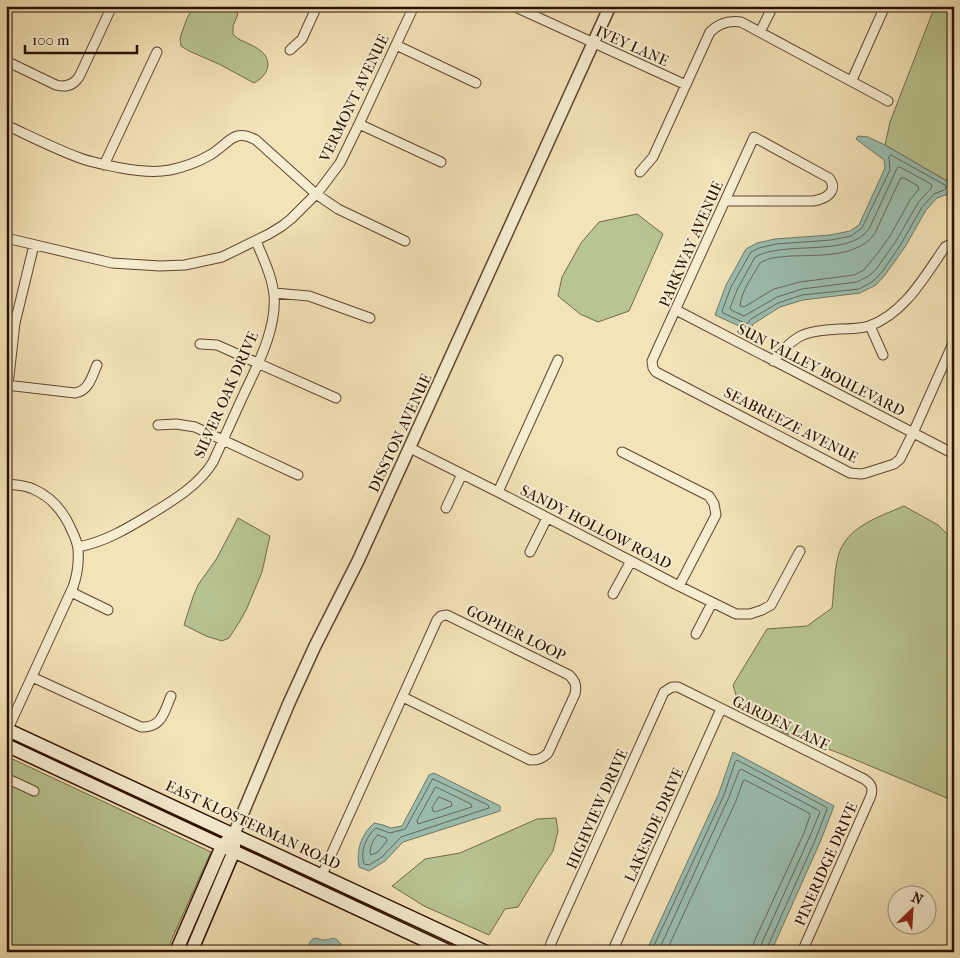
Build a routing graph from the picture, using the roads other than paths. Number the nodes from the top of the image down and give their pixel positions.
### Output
1 (9, 6) edge
2 (112, 6) edge
3 (317, 6) edge
4 (414, 6) edge
5 (513, 6) edge
6 (610, 6) edge
7 (773, 6) edge
8 (885, 6) edge
9 (6, 13) edge
10 (760, 32) junction
11 (593, 43) junction
12 (396, 46) junction
13 (290, 50) dead end
14 (157, 52) dead end
15 (6, 61) edge
16 (852, 80) junction
17 (476, 83) dead end
18 (686, 85) junction
19 (888, 101) dead end
20 (6, 124) edge
21 (359, 124) junction
22 (442, 162) dead end
23 (104, 165) junction
24 (640, 172) dead end
25 (316, 194) junction
26 (725, 202) junction
27 (6, 238) edge
28 (256, 241) junction
29 (405, 241) dead end
30 (34, 245) junction
31 (954, 246) edge
32 (274, 293) junction
33 (676, 310) junction
34 (370, 318) dead end
35 (870, 326) junction
36 (954, 341) edge
37 (200, 344) dead end
38 (883, 355) dead end
39 (558, 360) dead end
40 (773, 361) junction
41 (652, 362) joint
42 (259, 363) junction
43 (97, 365) dead end
44 (7, 385) edge
45 (336, 398) dead end
46 (158, 425) dead end
47 (913, 433) junction
48 (223, 440) junction
49 (410, 448) junction
50 (622, 452) dead end
51 (954, 454) edge
52 (462, 474) junction
53 (298, 475) dead end
54 (6, 484) edge
55 (498, 492) junction
56 (446, 508) dead end
57 (547, 518) junction
58 (78, 547) junction
59 (800, 551) dead end
60 (530, 552) dead end
61 (631, 561) junction
62 (679, 586) junction
63 (71, 592) junction
64 (613, 594) dead end
65 (712, 603) junction
66 (108, 610) dead end
67 (696, 634) dead end
68 (32, 677) junction
69 (675, 687) joint
70 (171, 696) dead end
71 (403, 697) junction
72 (720, 709) junction
73 (7, 731) edge
74 (6, 745) edge
75 (6, 778) edge
76 (872, 788) joint
77 (34, 791) dead end
78 (234, 834) junction
79 (222, 846) junction
80 (234, 851) junction
81 (322, 875) junction
82 (551, 950) edge
83 (176, 952) edge
84 (190, 952) edge
85 (450, 952) edge
86 (486, 952) edge
87 (612, 952) edge
88 (802, 952) edge

1 - 9 street
2 - 15 street
3 - 13 street
4 - 12 street, VERMONT AVENUE
5 - 11 street, IVEY LANE
6 - 11 street, DISSTON AVENUE
7 - 10 street
8 - 16 street
10 - 16 street
10 - 18 street
11 - 18 street, IVEY LANE
11 - 49 street, DISSTON AVENUE
12 - 17 street
12 - 21 street, VERMONT AVENUE
14 - 23 street
16 - 19 street
18 - 24 street
20 - 23 street
21 - 22 street
21 - 25 street, VERMONT AVENUE
23 - 25 street
25 - 28 street, VERMONT AVENUE
25 - 29 street
26 - 26 street, PARKWAY AVENUE
26 - 33 street, PARKWAY AVENUE
27 - 30 street, VERMONT AVENUE
28 - 30 street, VERMONT AVENUE
28 - 32 street, SILVER OAK DRIVE
30 - 44 street
31 - 35 street
32 - 34 street
32 - 42 street, SILVER OAK DRIVE
33 - 40 street, SUN VALLEY BOULEVARD
33 - 41 street, PARKWAY AVENUE
35 - 38 street
35 - 40 street
36 - 47 street, SEABREEZE AVENUE
37 - 42 street
39 - 55 street
40 - 47 street, SUN VALLEY BOULEVARD
41 - 47 street, SEABREEZE AVENUE
42 - 45 street
42 - 48 street, SILVER OAK DRIVE
43 - 44 street
46 - 48 street
47 - 51 street, SUN VALLEY BOULEVARD
48 - 53 street
48 - 58 street, SILVER OAK DRIVE
49 - 52 street, SANDY HOLLOW ROAD
49 - 78 street, DISSTON AVENUE
50 - 62 street
52 - 55 street, SANDY HOLLOW ROAD
52 - 56 street
54 - 58 street
55 - 57 street, SANDY HOLLOW ROAD
57 - 60 street
57 - 61 street, SANDY HOLLOW ROAD
58 - 63 street
59 - 65 street, SANDY HOLLOW ROAD
61 - 62 street, SANDY HOLLOW ROAD
61 - 64 street
62 - 65 street, SANDY HOLLOW ROAD
63 - 66 street
63 - 68 street
65 - 67 street
68 - 70 street
68 - 73 street
69 - 72 street, GARDEN LANE
69 - 82 street, HIGHVIEW DRIVE
71 - 71 street, GOPHER LOOP
71 - 81 street, GOPHER LOOP
72 - 76 street, GARDEN LANE
72 - 87 street, LAKESIDE DRIVE
73 - 78 main road, EAST KLOSTERMAN ROAD
74 - 79 main road, EAST KLOSTERMAN ROAD
75 - 77 street
76 - 88 street, PINERIDGE DRIVE
78 - 79 main road
78 - 80 main road
78 - 81 main road, EAST KLOSTERMAN ROAD
79 - 80 main road, EAST KLOSTERMAN ROAD
79 - 83 main road
80 - 84 main road
80 - 85 main road, EAST KLOSTERMAN ROAD
81 - 86 main road, EAST KLOSTERMAN ROAD

